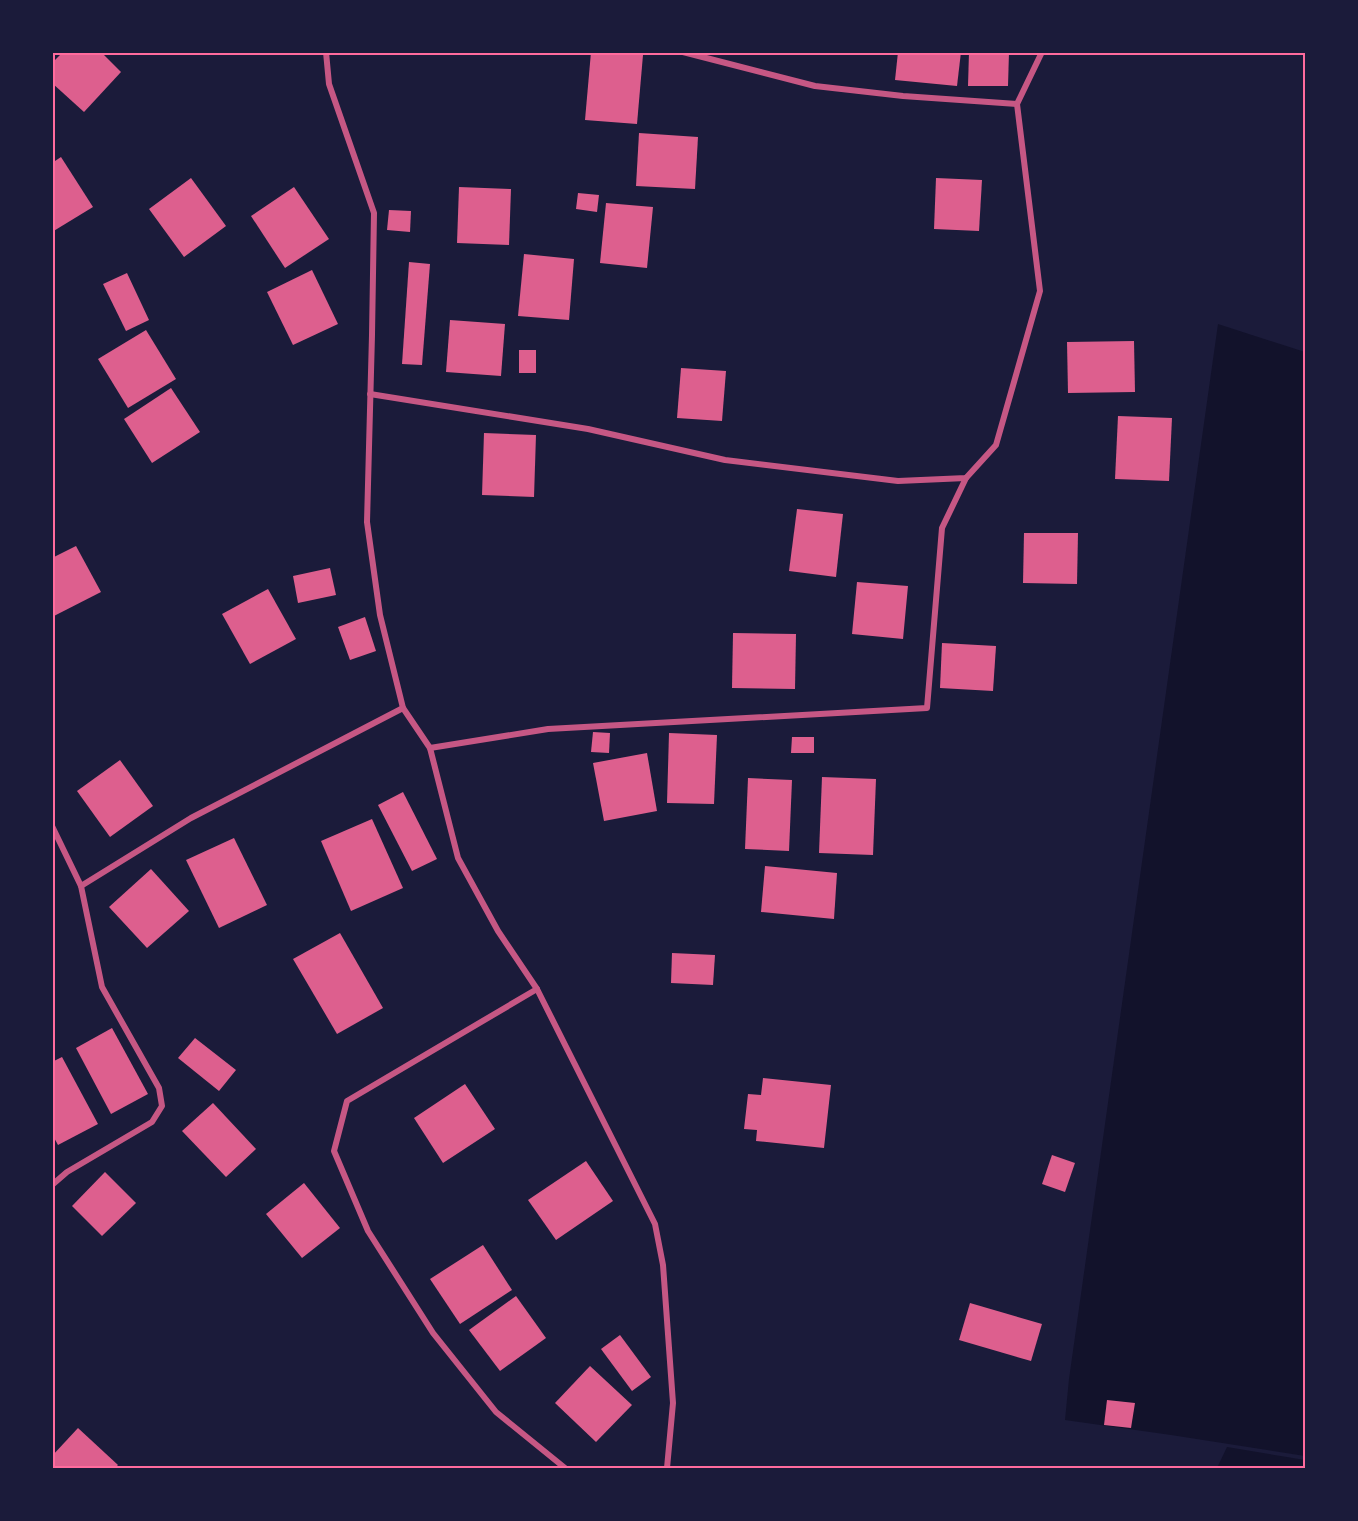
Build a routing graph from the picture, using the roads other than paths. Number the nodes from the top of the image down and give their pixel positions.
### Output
1 (326, 52) edge
2 (683, 52) edge
3 (1042, 52) edge
4 (1017, 104) junction
5 (370, 394) junction
6 (966, 477) junction
7 (403, 708) junction
8 (430, 748) junction
9 (52, 826) edge
10 (81, 886) junction
11 (537, 989) junction
12 (52, 1185) edge
13 (566, 1468) edge
14 (667, 1468) edge

1 - 5 street
2 - 4 street
3 - 4 street
4 - 6 street
5 - 6 street
5 - 7 street
6 - 8 street
7 - 8 street
7 - 10 street
8 - 11 street
9 - 10 street
10 - 12 street
11 - 13 street
11 - 14 street

